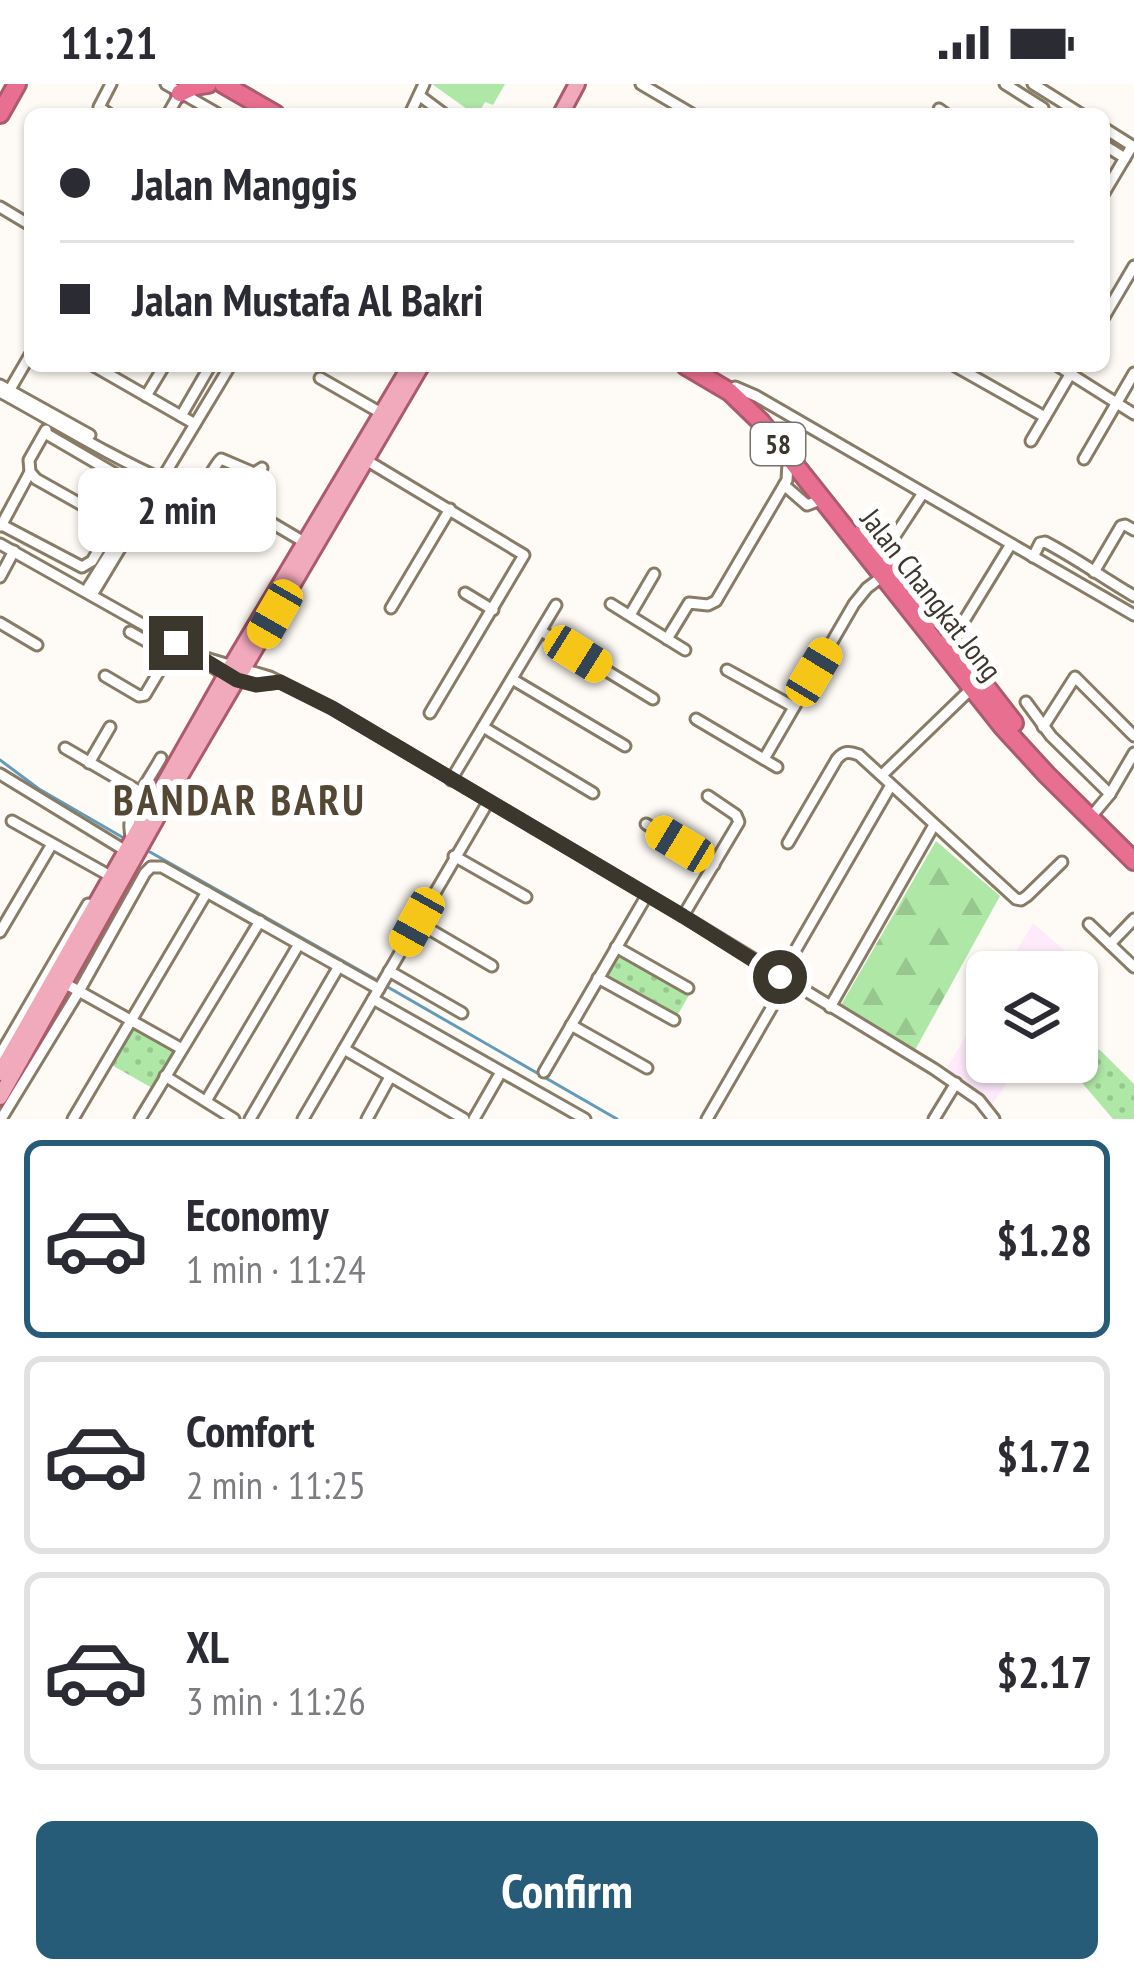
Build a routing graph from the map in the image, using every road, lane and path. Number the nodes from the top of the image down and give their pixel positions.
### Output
1 (17, 84) edge
2 (208, 84) edge
3 (223, 84) edge
4 (424, 84) edge
5 (640, 84) edge
6 (1005, 84) edge
7 (1034, 84) edge
8 (173, 88) edge
9 (1051, 95) junction
10 (421, 96) junction
11 (208, 108) edge
12 (249, 108) edge
13 (265, 108) edge
14 (414, 108) edge
15 (436, 108) edge
16 (682, 108) edge
17 (1037, 108) edge
18 (1043, 108) edge
19 (1070, 108) edge
20 (0, 114) edge
21 (1133, 146) edge
22 (1110, 149) edge
23 (1125, 158) junction
24 (1110, 183) edge
25 (1134, 266) edge
26 (1120, 289) junction
27 (1134, 298) edge
28 (1110, 306) edge
29 (24, 363) edge
30 (104, 372) edge
31 (161, 372) edge
32 (207, 372) edge
33 (222, 372) edge
34 (406, 372) edge
35 (417, 372) edge
36 (696, 372) edge
37 (710, 372) edge
38 (966, 372) edge
39 (1072, 372) edge
40 (1076, 372) edge
41 (1134, 373) edge
42 (320, 378) dead end
43 (736, 387) junction
44 (4, 391) edge
45 (146, 397) junction
46 (1116, 403) junction
47 (381, 413) junction
48 (1134, 414) edge
49 (1045, 417) junction
50 (52, 418) junction
51 (189, 420) junction
52 (45, 433) junction
53 (1031, 441) dead end
54 (783, 450) junction
55 (361, 457) junction
56 (1084, 458) dead end
57 (262, 468) dead end
58 (30, 472) junction
59 (160, 477) junction
60 (786, 483) junction
61 (817, 493) junction
62 (923, 493) junction
63 (238, 503) dead end
64 (450, 509) junction
65 (846, 511) junction
66 (1, 526) edge
67 (124, 529) junction
68 (1134, 530) edge
69 (854, 539) junction
70 (304, 542) junction
71 (0, 544) edge
72 (1011, 544) junction
73 (14, 551) junction
74 (883, 555) junction
75 (1033, 557) junction
76 (1094, 571) junction
77 (654, 574) dead end
78 (883, 576) junction
79 (0, 577) edge
80 (1086, 587) junction
81 (89, 593) junction
82 (465, 593) dead end
83 (1134, 596) edge
84 (611, 604) dead end
85 (556, 605) dead end
86 (391, 608) dead end
87 (493, 610) junction
88 (630, 615) junction
89 (1134, 615) edge
90 (0, 623) edge
91 (541, 631) junction
92 (130, 632) dead end
93 (668, 639) junction
94 (951, 642) junction
95 (176, 643) junction
96 (37, 644) dead end
97 (685, 650) dead end
98 (169, 655) junction
99 (728, 670) dead end
100 (235, 672) junction
101 (105, 676) dead end
102 (512, 680) junction
103 (978, 687) junction
104 (652, 699) dead end
105 (1026, 702) dead end
106 (794, 707) junction
107 (430, 713) dead end
108 (696, 719) dead end
109 (483, 727) junction
110 (1043, 727) junction
111 (110, 728) dead end
112 (1134, 736) edge
113 (625, 746) dead end
114 (65, 748) dead end
115 (1134, 753) edge
116 (161, 758) dead end
117 (764, 759) junction
118 (89, 763) junction
119 (777, 767) dead end
120 (0, 774) edge
121 (882, 775) junction
122 (451, 780) junction
123 (891, 785) junction
124 (172, 790) junction
125 (593, 793) dead end
126 (1110, 794) junction
127 (148, 796) junction
128 (708, 796) dead end
129 (488, 802) junction
130 (1093, 815) junction
131 (12, 821) dead end
132 (156, 821) junction
133 (646, 824) dead end
134 (934, 826) junction
135 (788, 843) dead end
136 (52, 844) junction
137 (129, 845) junction
138 (1134, 847) edge
139 (454, 856) junction
140 (1134, 861) edge
141 (1062, 862) dead end
142 (714, 865) junction
143 (116, 887) junction
144 (207, 892) junction
145 (647, 895) junction
146 (526, 898) dead end
147 (683, 916) junction
148 (1134, 919) edge
149 (260, 921) junction
150 (417, 922) junction
151 (1089, 924) dead end
152 (0, 932) edge
153 (299, 944) junction
154 (1110, 944) junction
155 (616, 947) junction
156 (338, 966) junction
157 (492, 966) dead end
158 (1134, 967) edge
159 (389, 971) junction
160 (598, 978) junction
161 (784, 979) junction
162 (66, 983) junction
163 (688, 988) dead end
164 (376, 994) junction
165 (830, 1007) junction
166 (462, 1013) dead end
167 (131, 1020) junction
168 (674, 1020) dead end
169 (571, 1025) junction
170 (2, 1047) edge
171 (182, 1049) junction
172 (344, 1049) junction
173 (647, 1068) dead end
174 (501, 1072) junction
175 (544, 1072) dead end
176 (13, 1075) edge
177 (166, 1076) junction
178 (390, 1077) junction
179 (956, 1083) junction
180 (0, 1097) edge
181 (211, 1104) junction
182 (2, 1119) edge
183 (73, 1119) edge
184 (140, 1119) edge
185 (209, 1119) edge
186 (234, 1119) edge
187 (250, 1119) edge
188 (303, 1119) edge
189 (367, 1119) edge
190 (464, 1119) edge
191 (474, 1119) edge
192 (585, 1119) edge
193 (707, 1119) edge
194 (934, 1119) edge
195 (996, 1119) edge

1 - 20 highway
2 - 8 highway
2 - 12 highway
3 - 13 highway
4 - 10 street
5 - 16 street
6 - 17 street
7 - 9 street
8 - 11 street
9 - 18 street
9 - 19 street
10 - 14 street
10 - 15 street
21 - 23 street
22 - 23 street
23 - 24 street
25 - 26 street
26 - 27 street
26 - 28 street
29 - 44 street
30 - 45 street
31 - 45 street
32 - 51 street
33 - 51 street
34 - 47 main road
35 - 55 main road
36 - 54 highway, Jalan Changkat Jong / 58
37 - 43 highway, Jalan Changkat Jong / 58
38 - 49 street
39 - 49 street
40 - 46 street
41 - 46 street
42 - 47 street
43 - 62 street
43 - 65 highway, Jalan Changkat Jong / 58
44 - 50 street
45 - 51 street
46 - 48 street
46 - 56 street
47 - 55 main road
49 - 53 street
50 - 52 street
50 - 59 street
51 - 59 street
52 - 58 street
52 - 67 street
54 - 60 street
54 - 61 highway, Jalan Changkat Jong / 58
55 - 64 street
55 - 70 main road
55 - 100 main road
57 - 59 street
58 - 66 street
58 - 67 street
59 - 67 street
60 - 61 street
60 - 61 street
60 - 93 street
61 - 69 highway, Jalan Changkat Jong / 58
62 - 72 street
62 - 74 street
63 - 70 street
64 - 86 street
64 - 87 street
65 - 69 highway
65 - 74 highway, Jalan Changkat Jong / 58
66 - 67 street
67 - 81 street
68 - 76 street
69 - 78 highway, Jalan Changkat Jong / 58
70 - 100 main road
71 - 73 street
72 - 75 street
72 - 94 street
73 - 79 street
73 - 81 street
74 - 94 highway, Jalan Changkat Jong / 58
75 - 76 street
75 - 80 street
76 - 80 street
76 - 83 street
77 - 88 street
78 - 103 highway, Jalan Changkat Jong / 58
78 - 106 street
80 - 89 street
81 - 95 street
82 - 87 street
84 - 88 street
85 - 91 street
87 - 107 street
88 - 93 street
90 - 96 street
91 - 102 street
91 - 104 street
92 - 98 street
93 - 97 street
94 - 103 highway, Jalan Changkat Jong / 58
95 - 98 street
95 - 100 street
98 - 101 street
99 - 106 street
100 - 122 street
100 - 124 main road
100 - 127 main road
102 - 109 street
102 - 113 street
103 - 121 street
103 - 130 highway, Jalan Changkat Jong / 58
103 - 130 highway, Jalan Changkat Jong / 58
105 - 110 street
106 - 117 street
108 - 117 street
109 - 122 street
109 - 125 street
110 - 112 street
110 - 126 street
111 - 118 street
114 - 118 street
115 - 126 street
116 - 127 street
117 - 119 street
118 - 127 street
120 - 137 street
121 - 123 street
121 - 135 street
122 - 129 street
123 - 134 street
123 - 161 street
124 - 127 main road
124 - 132 main road
126 - 130 street
127 - 132 main road
127 - 137 main road
128 - 142 street
129 - 139 street
129 - 145 street
130 - 138 highway, Jalan Changkat Jong / 58
130 - 140 highway, Jalan Changkat Jong / 58
131 - 136 street
132 - 143 main road
133 - 142 street
134 - 141 street
134 - 165 street
136 - 143 street
136 - 152 street
137 - 143 main road
139 - 146 street
139 - 150 street
142 - 147 street
143 - 144 street
143 - 162 main road
143 - 170 street
144 - 149 street
144 - 167 street
145 - 147 street
145 - 155 street
147 - 161 street
148 - 154 street
149 - 153 street
149 - 171 street
150 - 157 street
150 - 159 street
151 - 154 street
153 - 156 street
153 - 181 street
154 - 158 street
155 - 160 street
155 - 163 street
156 - 164 street
156 - 187 street
159 - 164 street
159 - 166 street
160 - 168 street
160 - 169 street
161 - 165 street
161 - 193 street
162 - 167 street
162 - 176 main road
162 - 176 street
164 - 172 street
164 - 174 street
165 - 179 street
167 - 171 street
167 - 183 street
169 - 173 street
169 - 175 street
171 - 177 street
172 - 178 street
172 - 188 street
174 - 191 street
174 - 192 street
176 - 180 main road
176 - 182 street
177 - 181 street
177 - 184 street
178 - 189 street
178 - 190 street
179 - 194 street
179 - 195 street
181 - 185 street
181 - 186 street

